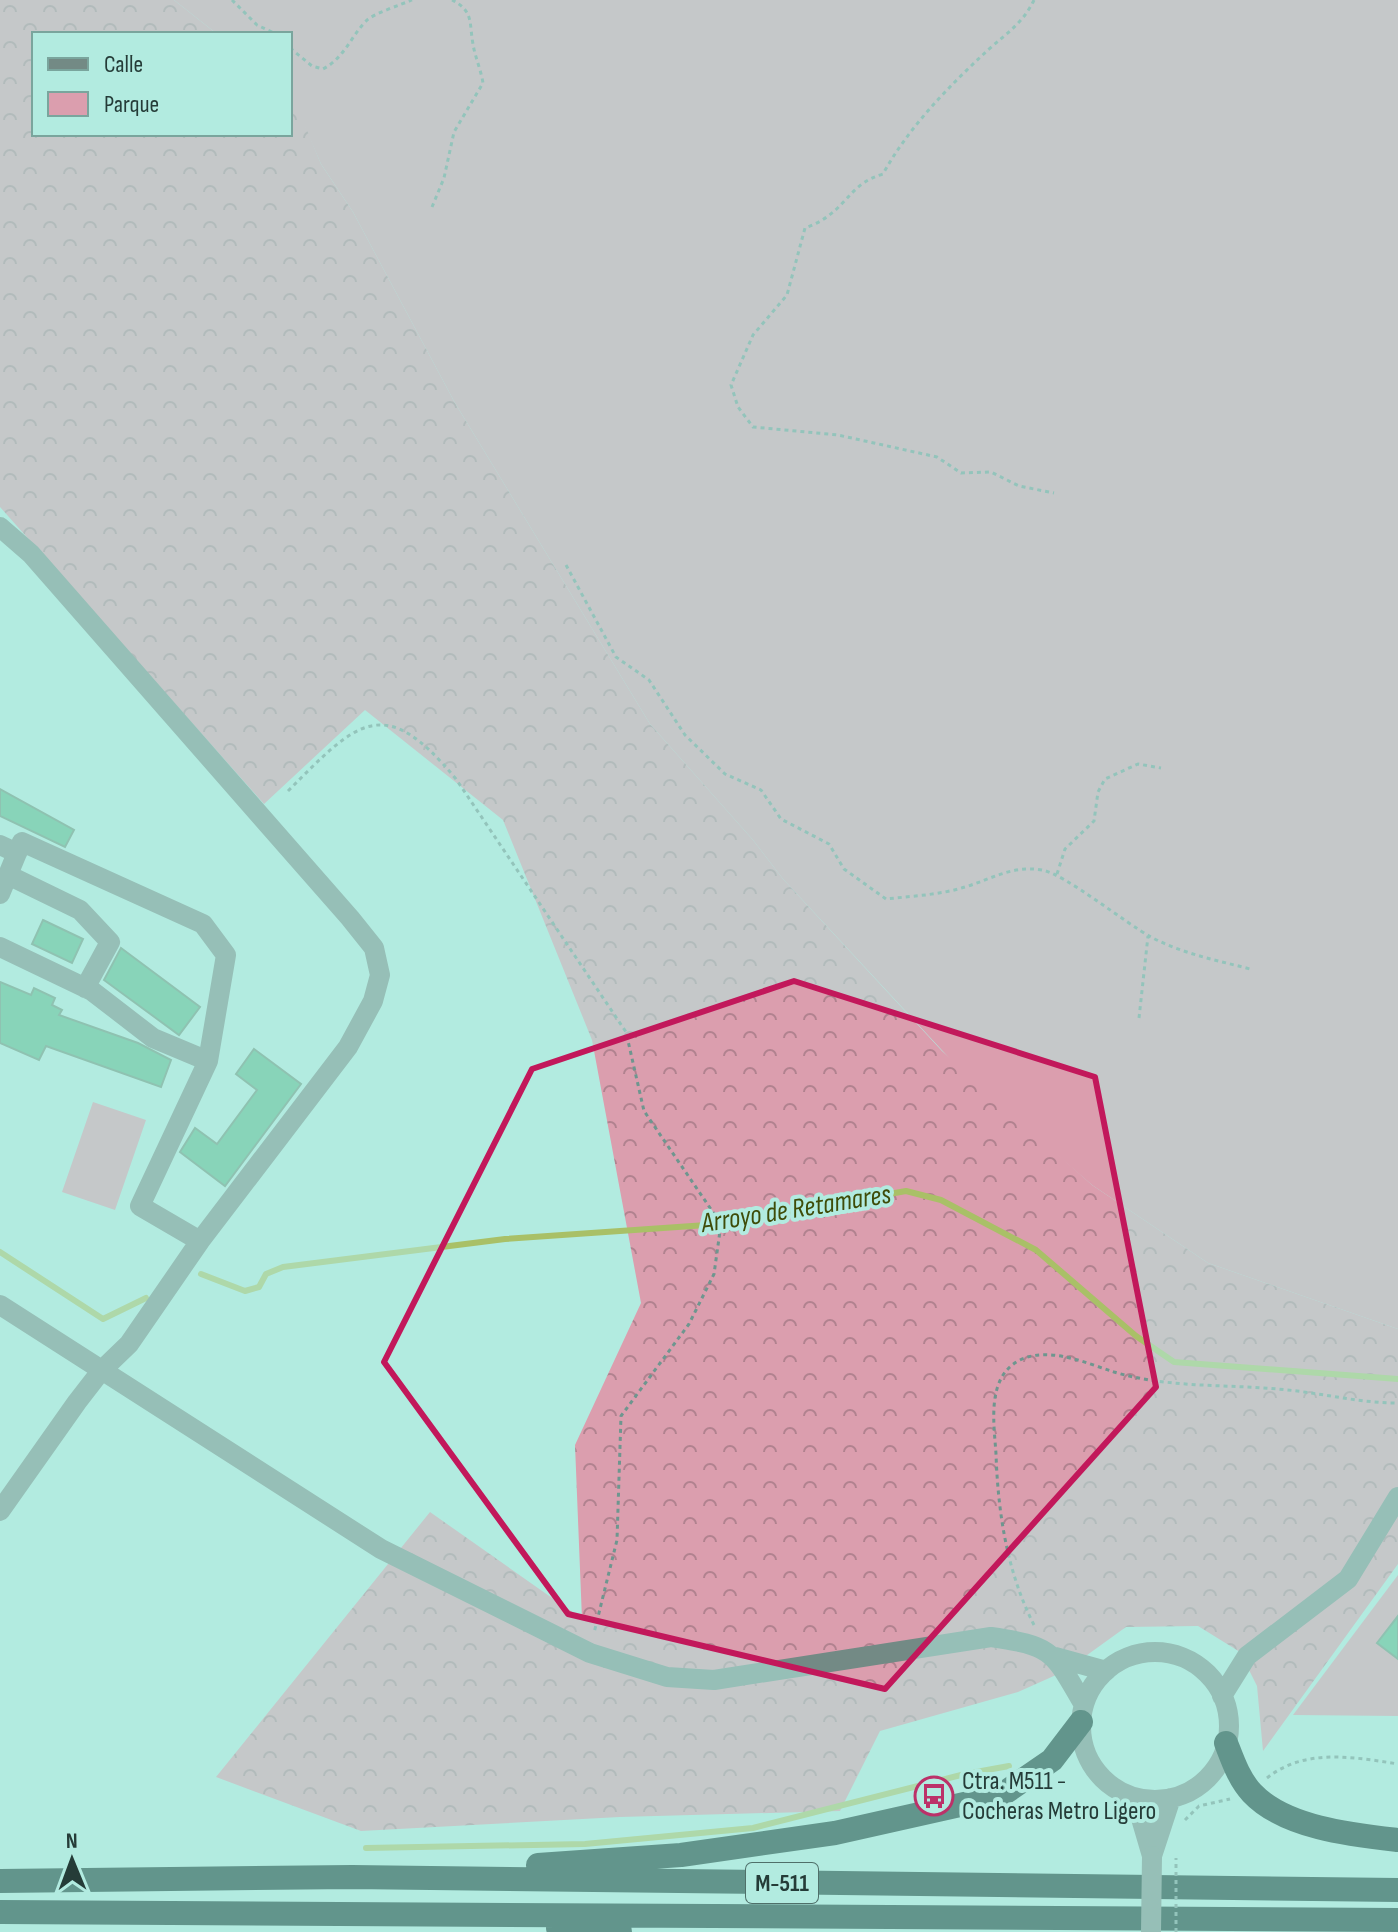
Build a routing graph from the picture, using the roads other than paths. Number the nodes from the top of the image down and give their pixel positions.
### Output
1 (0, 527) edge
2 (9, 849) edge
3 (75, 866) junction
4 (4, 884) edge
5 (60, 900) junction
6 (0, 947) edge
7 (85, 988) junction
8 (208, 1061) junction
9 (200, 1241) junction
10 (0, 1305) edge
11 (101, 1371) junction
12 (1398, 1497) edge
13 (0, 1511) edge
14 (1051, 1653) junction
15 (1247, 1656) junction
16 (1200, 1668) junction
17 (1106, 1671) junction
18 (1222, 1696) junction
19 (1082, 1713) junction
20 (1226, 1743) junction
21 (1135, 1798) junction
22 (1171, 1798) junction
23 (1398, 1840) edge
24 (1152, 1856) junction
25 (352, 1877) junction
26 (0, 1881) edge
27 (1398, 1890) edge
28 (0, 1912) edge
29 (497, 1917) junction
30 (1398, 1920) edge
31 (620, 1932) edge
32 (1151, 1932) edge

1 - 9 street
2 - 3 street
2 - 4 street
3 - 5 street
3 - 8 street
4 - 5 street
5 - 7 street
6 - 7 street
7 - 8 street
8 - 9 street
9 - 11 street
10 - 11 street
11 - 13 street
11 - 14 street
12 - 15 street
14 - 17 street
14 - 19 street
15 - 16 street
15 - 18 street
16 - 17 street
16 - 18 street
17 - 19 street
18 - 20 street
19 - 21 street
19 - 25 highway
20 - 22 street
20 - 23 highway
21 - 22 street
21 - 24 street
22 - 24 street
24 - 32 street, bridge
25 - 26 highway, M-511
25 - 27 highway, M-511
28 - 29 highway, M-511
29 - 30 highway, M-511
29 - 31 highway

